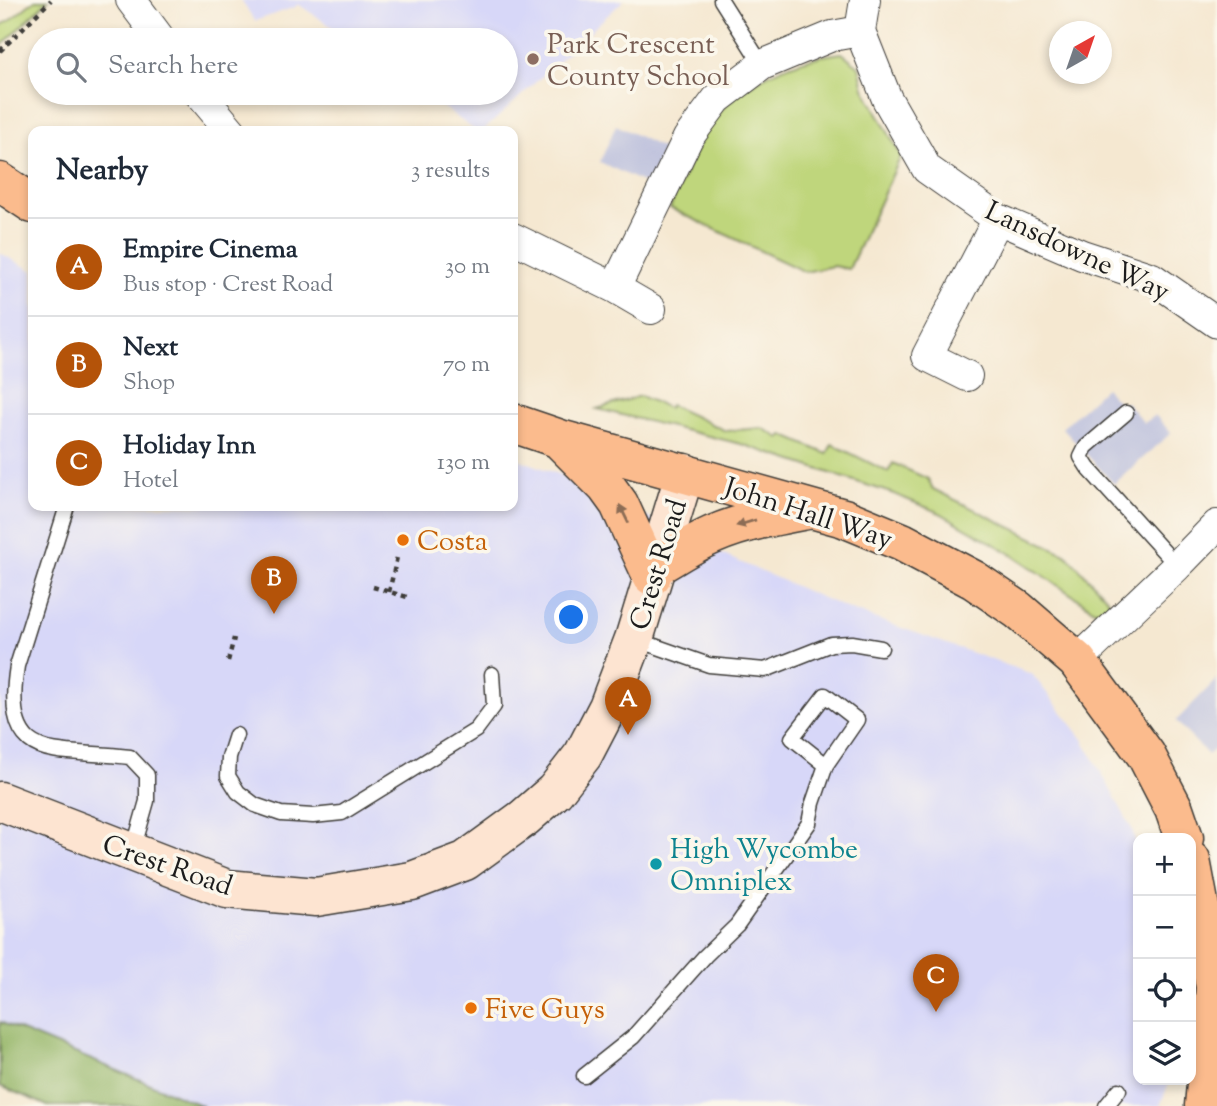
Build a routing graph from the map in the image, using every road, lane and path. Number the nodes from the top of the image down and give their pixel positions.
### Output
1 (51, 0) edge
2 (131, 0) edge
3 (721, 0) edge
4 (865, 0) edge
5 (153, 28) edge
6 (860, 31) junction
7 (0, 51) edge
8 (762, 65) junction
9 (209, 105) edge
10 (227, 126) edge
11 (0, 182) edge
12 (28, 201) edge
13 (998, 219) junction
14 (518, 240) edge
15 (615, 288) junction
16 (651, 309) dead end
17 (1217, 323) edge
18 (967, 376) dead end
19 (1126, 413) dead end
20 (518, 426) edge
21 (560, 439) junction
22 (685, 473) junction
23 (813, 509) junction
24 (65, 511) edge
25 (1217, 525) edge
26 (397, 557) dead end
27 (1177, 566) junction
28 (654, 572) junction
29 (373, 587) dead end
30 (389, 592) junction
31 (407, 597) dead end
32 (234, 638) dead end
33 (634, 639) junction
34 (881, 648) dead end
35 (228, 661) dead end
36 (1077, 661) junction
37 (492, 674) dead end
38 (236, 735) dead end
39 (826, 765) junction
40 (0, 801) edge
41 (1182, 833) edge
42 (132, 851) junction
43 (1196, 886) edge
44 (1216, 989) edge
45 (584, 1076) dead end
46 (1119, 1090) dead end
47 (1106, 1106) edge
48 (1204, 1106) edge

1 - 7 path
2 - 5 street
3 - 8 lane
4 - 6 street
6 - 8 street
6 - 13 street, Lansdowne Way
8 - 15 street
9 - 10 street
11 - 12 highway
13 - 17 street, Lansdowne Way
13 - 18 street
14 - 15 street
15 - 16 street
19 - 27 lane
20 - 21 highway, John Hall Way
21 - 22 highway, John Hall Way
28 -> 21 highway
22 - 23 highway, John Hall Way
22 - 28 street, Crest Road
23 -> 28 highway
23 - 36 highway, John Hall Way
24 - 42 lane
25 - 27 street
26 - 30 path
27 - 36 street
28 - 33 street, Crest Road
29 - 30 path
30 - 31 path
32 - 35 path
33 - 34 lane
33 - 42 street, Crest Road
36 - 41 highway, John Hall Way
37 - 38 lane
39 - 39 lane
39 - 45 lane
40 - 42 street, Crest Road
43 - 44 highway
44 - 48 highway
46 - 47 lane

